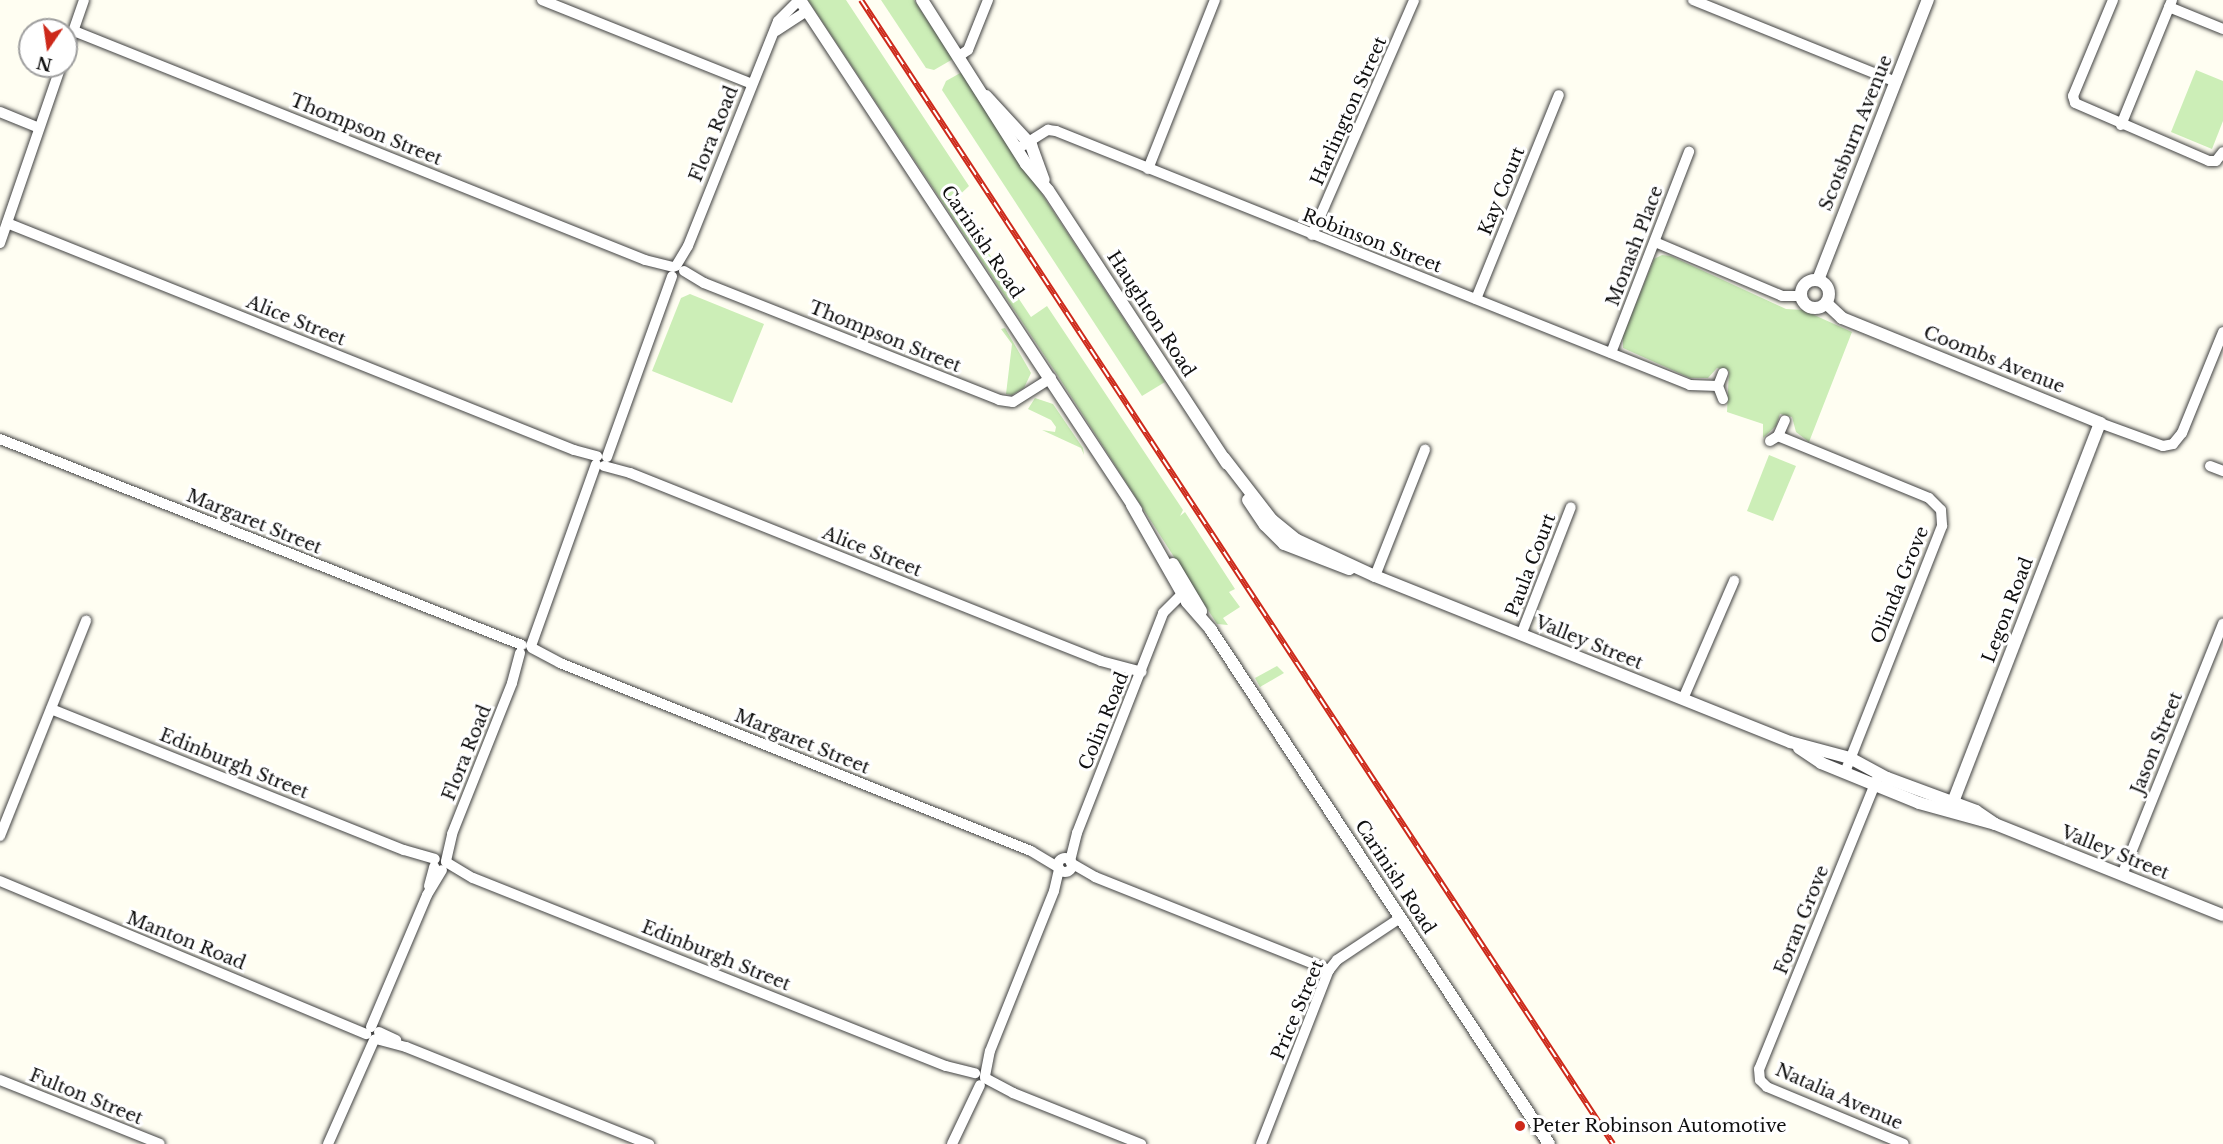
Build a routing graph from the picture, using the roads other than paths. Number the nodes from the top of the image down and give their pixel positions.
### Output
1 (84, 0) edge
2 (542, 0) edge
3 (800, 0) edge
4 (922, 0) edge
5 (988, 0) edge
6 (1215, 0) edge
7 (1414, 0) edge
8 (1693, 0) edge
9 (1928, 0) edge
10 (2113, 0) edge
11 (2171, 3) edge
12 (807, 11) junction
13 (78, 19) edge
14 (2223, 29) edge
15 (78, 33) edge
16 (772, 35) junction
17 (959, 56) junction
18 (57, 78) edge
19 (1896, 82) junction
20 (752, 84) junction
21 (1559, 96) dead end
22 (0, 112) edge
23 (2121, 125) junction
24 (39, 128) junction
25 (1024, 145) junction
26 (1689, 152) dead end
27 (2223, 152) edge
28 (1148, 169) junction
29 (7, 223) junction
30 (1312, 235) junction
31 (1654, 242) junction
32 (0, 243) edge
33 (677, 273) junction
34 (1818, 280) junction
35 (1801, 296) junction
36 (1476, 300) junction
37 (1826, 303) junction
38 (2223, 332) edge
39 (1611, 353) junction
40 (1723, 373) dead end
41 (1051, 378) junction
42 (1718, 386) junction
43 (1723, 399) dead end
44 (1785, 420) dead end
45 (2100, 423) junction
46 (0, 439) edge
47 (1425, 450) dead end
48 (601, 461) junction
49 (2210, 466) dead end
50 (2223, 471) edge
51 (1571, 507) dead end
52 (1285, 539) joint
53 (1375, 576) junction
54 (1734, 581) dead end
55 (1188, 595) junction
56 (86, 621) dead end
57 (2223, 624) edge
58 (1521, 635) junction
59 (526, 650) junction
60 (1139, 677) junction
61 (1683, 699) junction
62 (51, 709) junction
63 (1790, 742) junction
64 (1850, 758) junction
65 (1845, 772) junction
66 (1877, 779) junction
67 (1952, 806) junction
68 (0, 836) edge
69 (440, 864) junction
70 (1065, 865) junction
71 (2122, 875) junction
72 (0, 880) edge
73 (0, 887) edge
74 (18, 891) junction
75 (2223, 915) edge
76 (1400, 918) junction
77 (1329, 970) junction
78 (373, 1033) junction
79 (979, 1079) junction
80 (0, 1080) edge
81 (1760, 1080) joint
82 (160, 1144) edge
83 (328, 1144) edge
84 (649, 1144) edge
85 (952, 1144) edge
86 (1141, 1144) edge
87 (1261, 1144) edge
88 (1549, 1144) edge
89 (1904, 1144) edge

1 - 13 street
2 - 20 street
3 - 12 street, Carinish Road
3 - 16 street, Flora Road
4 - 17 street, Haughton Road
5 - 17 street
6 - 28 street
7 - 30 street, Harlington Street
8 - 19 street
9 - 19 street, Scotsburn Avenue
10 - 23 street
11 - 14 street
11 - 23 street
12 - 16 street
12 - 41 street, Carinish Road
15 - 33 street, Thompson Street
16 - 20 street, Flora Road
17 - 25 street, Haughton Road
18 - 24 street
19 - 34 street, Scotsburn Avenue
20 - 33 street, Flora Road
21 - 36 street, Kay Court
22 - 24 street
23 - 27 street
24 - 29 street
25 - 28 street, Robinson Street
25 - 52 street, Haughton Road
26 - 31 street, Monash Place
28 - 30 street, Robinson Street
29 - 32 street
29 - 48 street, Alice Street
30 - 36 street, Robinson Street
31 - 35 street
31 - 39 street, Monash Place
33 - 41 street, Thompson Street
33 - 48 street, Flora Road
34 - 35 street
34 - 37 street
35 - 37 street
36 - 39 street, Robinson Street
37 - 45 street, Coombs Avenue
38 - 45 street, Coombs Avenue
39 - 42 street, Robinson Street
40 - 42 street
41 - 55 street, Carinish Road
42 - 43 street
44 - 64 street, Olinda Grove
45 - 67 street, Legon Road
46 - 59 street, Margaret Street
47 - 53 street
48 - 59 street, Flora Road
48 - 60 street, Alice Street
49 - 50 street
51 - 58 street, Paula Court
52 - 53 street, Valley Street
53 - 58 street, Valley Street
54 - 61 street
55 - 60 street, Colin Road
55 - 76 street, Carinish Road
56 - 62 street
57 - 71 street, Jason Street
58 - 61 street, Valley Street
59 - 69 street, Flora Road
59 - 70 street, Margaret Street
60 - 70 street, Colin Road
61 - 63 street, Valley Street
62 - 68 street
62 - 69 street, Edinburgh Street
63 - 64 street, Valley Street
63 - 65 street, Valley Street
64 - 65 street, Olinda Grove
64 - 66 street, Valley Street
65 - 66 street, Valley Street
66 - 67 street, Valley Street
66 - 81 street, Foran Grove
67 - 71 street, Valley Street
69 - 78 street, Flora Road
69 - 79 street, Edinburgh Street
70 - 77 street, Margaret Street
70 - 79 street, Colin Road
71 - 75 street, Valley Street
72 - 74 street, Manton Road
73 - 74 street, Manton Road
74 - 78 street, Manton Road
76 - 77 street, Price Street
76 - 88 street, Carinish Road
77 - 87 street, Price Street
78 - 83 street, Flora Road
78 - 84 street, Manton Road
79 - 85 street, Colin Road
79 - 86 street, Edinburgh Street
80 - 82 street, Fulton Street
81 - 89 street, Natalia Avenue

